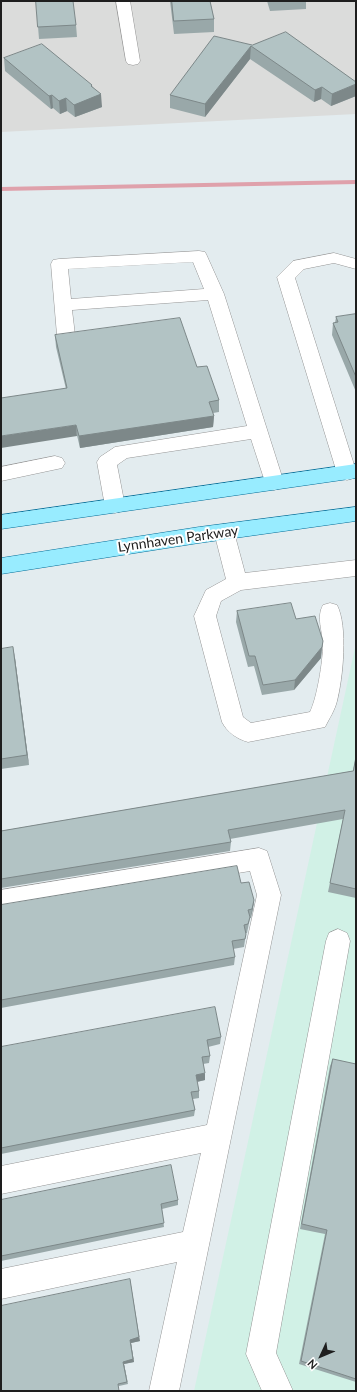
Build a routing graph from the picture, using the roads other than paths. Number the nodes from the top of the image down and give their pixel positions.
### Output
1 (123, 1) edge
2 (133, 61) dead end
3 (356, 264) edge
4 (215, 294) junction
5 (62, 304) junction
6 (66, 335) edge
7 (258, 431) junction
8 (54, 463) dead end
9 (352, 472) edge
10 (1, 474) edge
11 (274, 483) junction
12 (115, 506) junction
13 (356, 514) edge
14 (1, 522) edge
15 (224, 532) junction
16 (1, 566) edge
17 (356, 568) edge
18 (237, 582) junction
19 (330, 611) dead end
20 (1, 901) edge
21 (338, 941) dead end
22 (218, 1136) junction
23 (1, 1180) edge
24 (195, 1244) junction
25 (1, 1284) edge
26 (164, 1391) edge
27 (278, 1391) edge

1 - 2 street
3 - 9 street
4 - 5 street
4 - 5 street
4 - 7 street
5 - 6 street
7 - 11 street
7 - 12 street
8 - 10 street
9 - 11 main road
11 - 12 main road
12 - 14 main road
13 - 15 main road, Lynnhaven Parkway
15 - 16 main road, Lynnhaven Parkway
15 - 18 street
17 - 18 street
18 - 19 street
20 - 22 street
21 - 27 street
22 - 23 street
22 - 24 street
24 - 25 street
24 - 26 street

